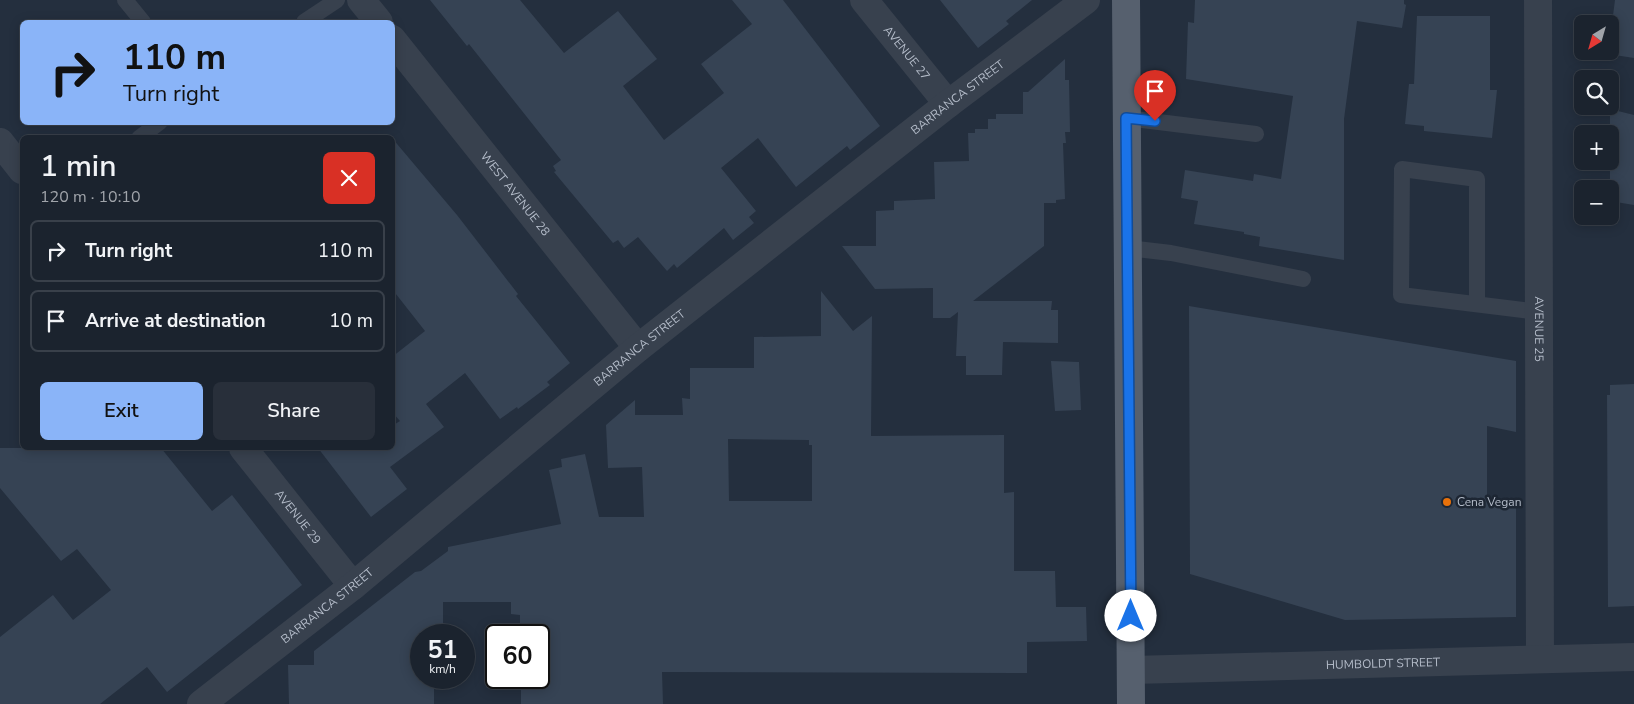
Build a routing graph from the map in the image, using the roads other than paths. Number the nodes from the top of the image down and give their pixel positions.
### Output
1 (125, 0) edge
2 (337, 0) edge
3 (361, 0) edge
4 (864, 0) edge
5 (1086, 0) edge
6 (1126, 0) edge
7 (1538, 0) edge
8 (141, 20) edge
9 (307, 20) edge
10 (377, 20) edge
11 (395, 43) edge
12 (948, 104) junction
13 (1126, 118) junction
14 (156, 125) edge
15 (1256, 134) dead end
16 (143, 135) edge
17 (0, 142) edge
18 (20, 167) edge
19 (1128, 248) junction
20 (1304, 279) dead end
21 (1477, 304) junction
22 (1539, 312) junction
23 (638, 348) junction
24 (246, 450) edge
25 (353, 586) junction
26 (1634, 656) edge
27 (1540, 658) junction
28 (1132, 670) junction
29 (201, 704) edge
30 (1132, 704) edge

1 - 8 lane
2 - 9 lane
3 - 10 street
4 - 12 street, AVENUE 27
5 - 12 street, BARRANCA STREET
6 - 13 main road
7 - 22 street, AVENUE 25
11 - 23 street, WEST AVENUE 28
12 - 23 street, BARRANCA STREET
13 - 15 lane
13 - 19 main road
14 - 16 lane
17 - 18 street
19 - 20 lane
19 - 28 main road
21 - 21 lane
21 - 22 lane
22 - 27 street, AVENUE 25
23 - 25 street, BARRANCA STREET
24 - 25 street, AVENUE 29
25 - 29 street, BARRANCA STREET
26 - 27 street, HUMBOLDT STREET
27 - 28 street, HUMBOLDT STREET
28 - 30 main road

